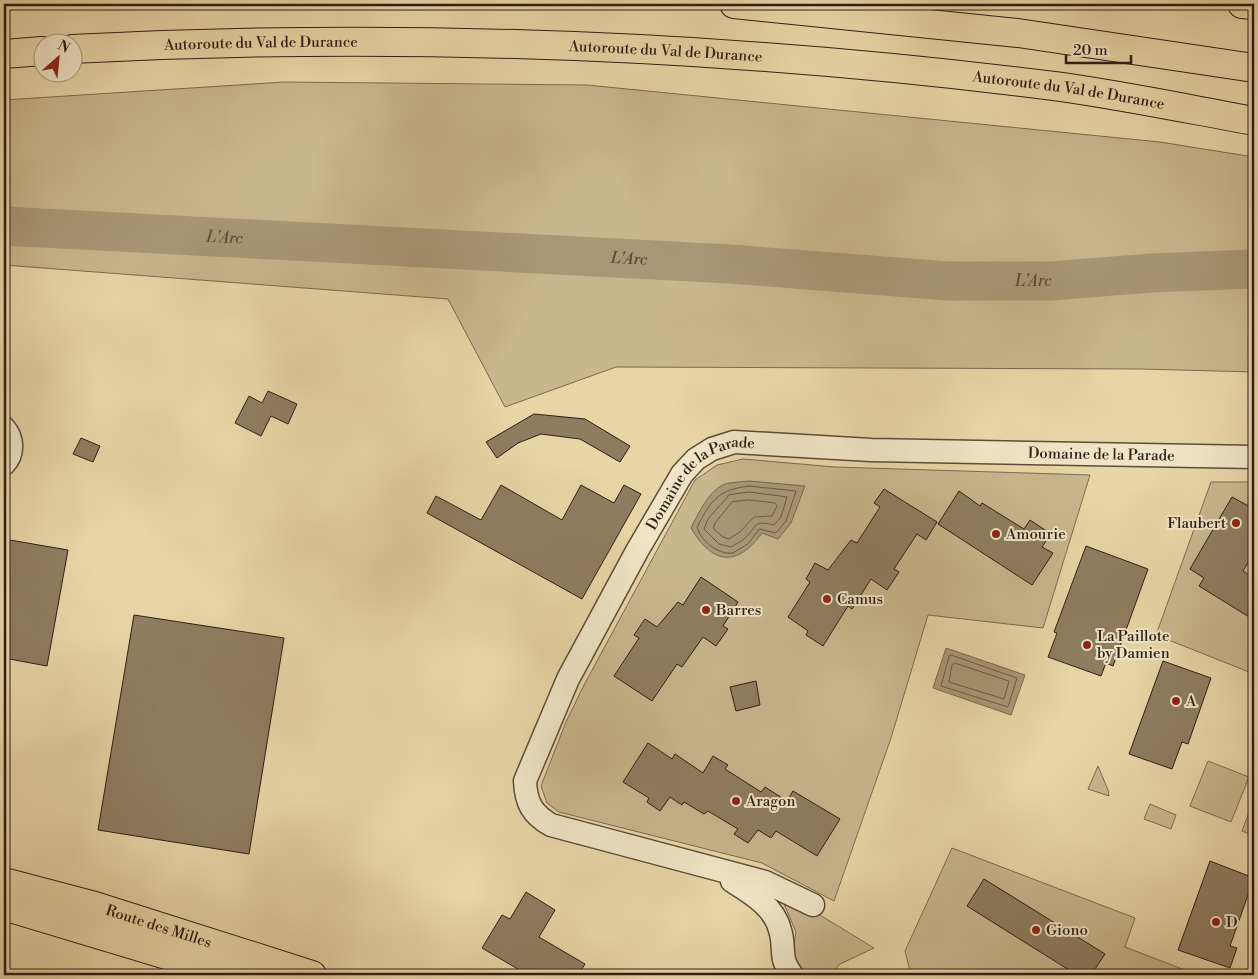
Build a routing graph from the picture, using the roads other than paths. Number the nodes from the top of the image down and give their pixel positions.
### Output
1 (734, 4) edge
2 (1242, 4) edge
3 (1254, 5) edge
4 (82, 49) edge
5 (32, 52) edge
6 (4, 54) edge
7 (1254, 68) edge
8 (1254, 121) edge
9 (4, 428) edge
10 (1254, 457) edge
11 (4, 464) edge
12 (709, 867) junction
13 (4, 882) edge
14 (813, 905) dead end
15 (4, 906) edge
16 (233, 975) edge
17 (312, 975) edge
18 (792, 975) edge

1 - 7 main road
2 - 3 main road
4 - 8 main road, Autoroute du Val de Durance
5 - 6 main road
9 - 11 street
10 - 12 street, Domaine de la Parade
12 - 14 street, Domaine de la Parade
12 - 18 street, Domaine de la Parade
13 - 17 main road, Route des Milles
15 - 16 main road, Route des Milles

